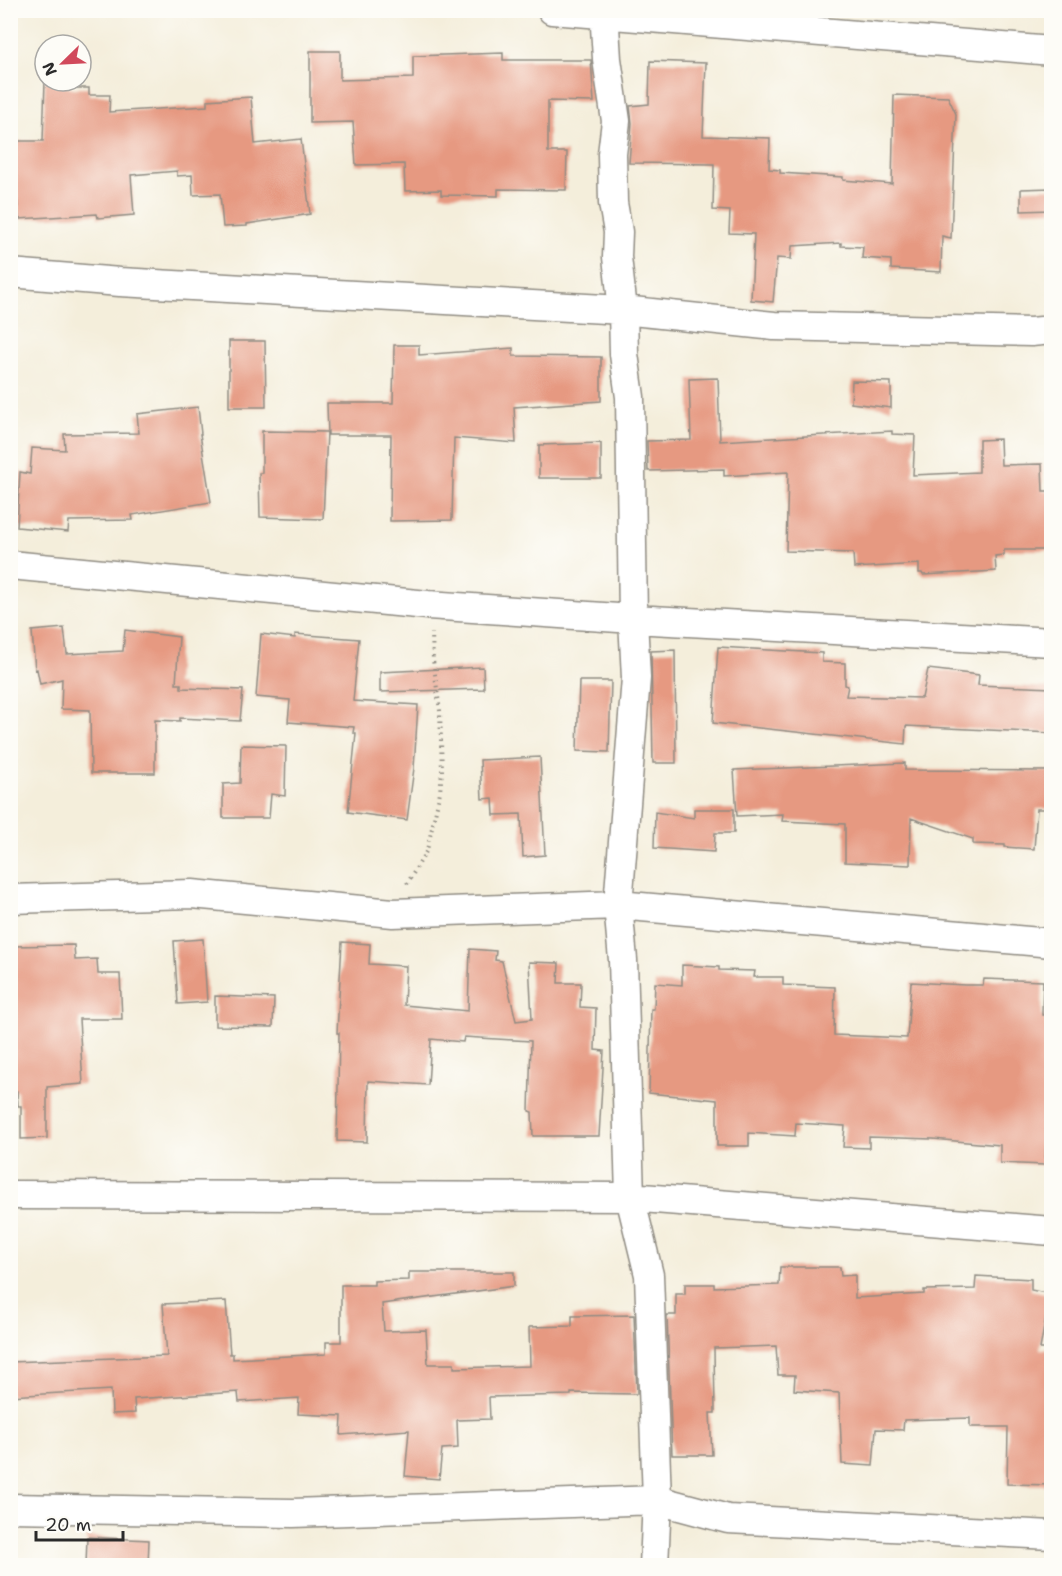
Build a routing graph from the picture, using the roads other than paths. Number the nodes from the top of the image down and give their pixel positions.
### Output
1 (552, 10) edge
2 (604, 12) edge
3 (1052, 51) edge
4 (10, 273) edge
5 (623, 310) junction
6 (1052, 330) edge
7 (10, 565) edge
8 (633, 620) junction
9 (1052, 642) edge
10 (10, 899) edge
11 (618, 905) junction
12 (1052, 944) edge
13 (10, 1195) edge
14 (630, 1197) junction
15 (1052, 1231) edge
16 (657, 1500) junction
17 (10, 1508) edge
18 (1052, 1534) edge
19 (654, 1566) edge

1 - 2 street
2 - 3 street
2 - 5 street
4 - 5 street
5 - 6 street
5 - 8 street
7 - 8 street
8 - 9 street
8 - 11 street
10 - 11 street
11 - 12 street
11 - 14 street
13 - 14 street
14 - 15 street
14 - 16 street
16 - 17 street
16 - 18 street
16 - 19 street

